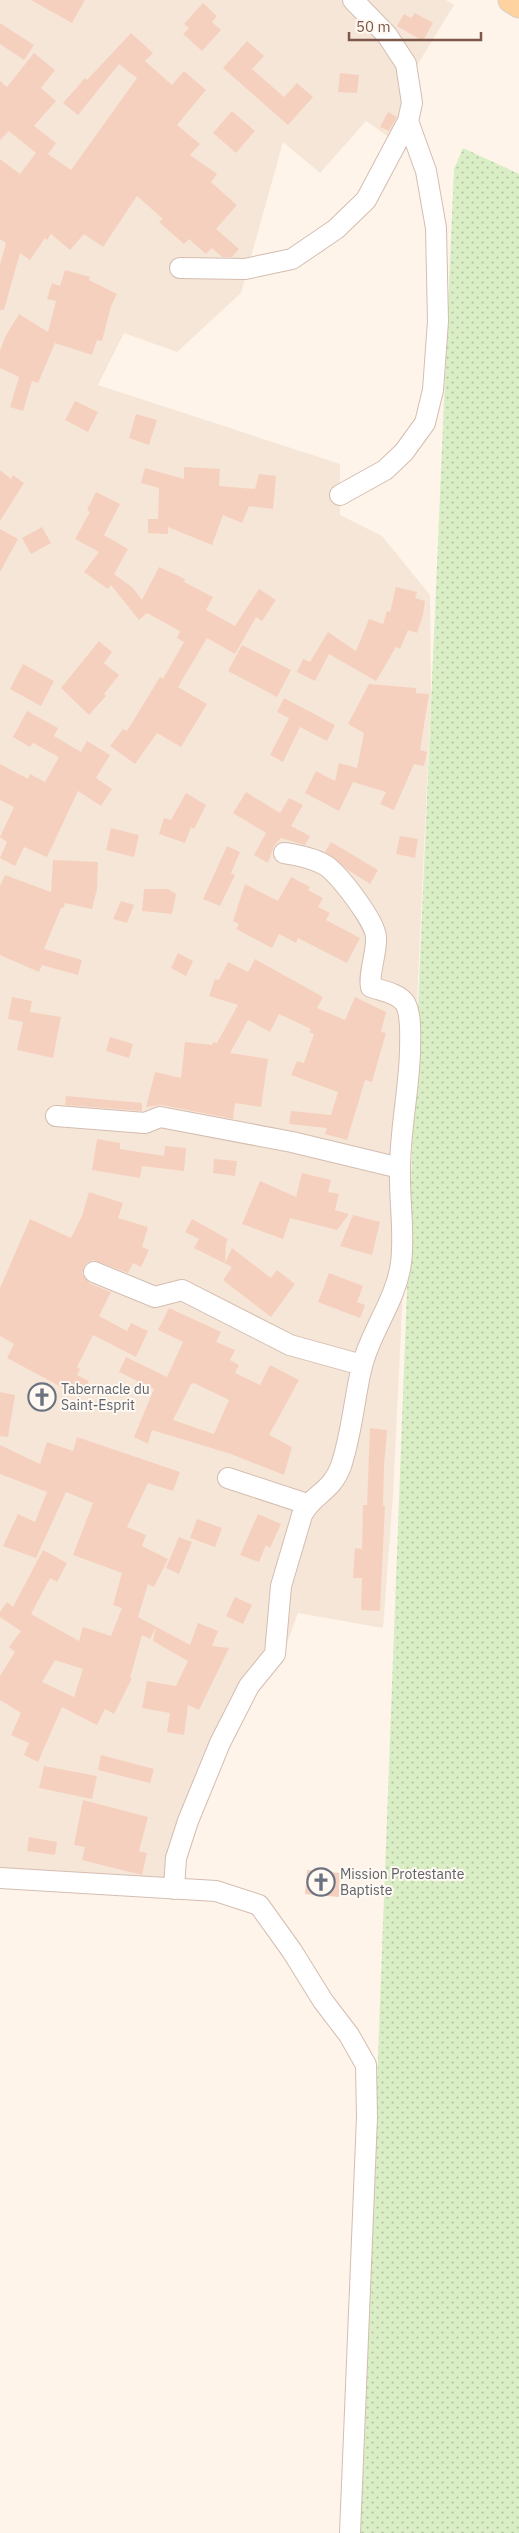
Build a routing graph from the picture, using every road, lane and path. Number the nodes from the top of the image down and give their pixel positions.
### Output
1 (353, 0) edge
2 (511, 0) edge
3 (519, 5) edge
4 (408, 121) junction
5 (180, 268) dead end
6 (340, 495) dead end
7 (284, 852) dead end
8 (56, 1116) dead end
9 (400, 1168) junction
10 (94, 1272) dead end
11 (362, 1365) junction
12 (228, 1478) dead end
13 (307, 1504) junction
14 (0, 1878) edge
15 (174, 1889) junction
16 (350, 2533) edge

1 - 4 street
2 - 3 main road
4 - 5 street
4 - 6 street
7 - 9 street
8 - 9 street
9 - 11 street
10 - 11 street
11 - 13 street
12 - 13 street
13 - 15 street
14 - 15 street
15 - 16 street

